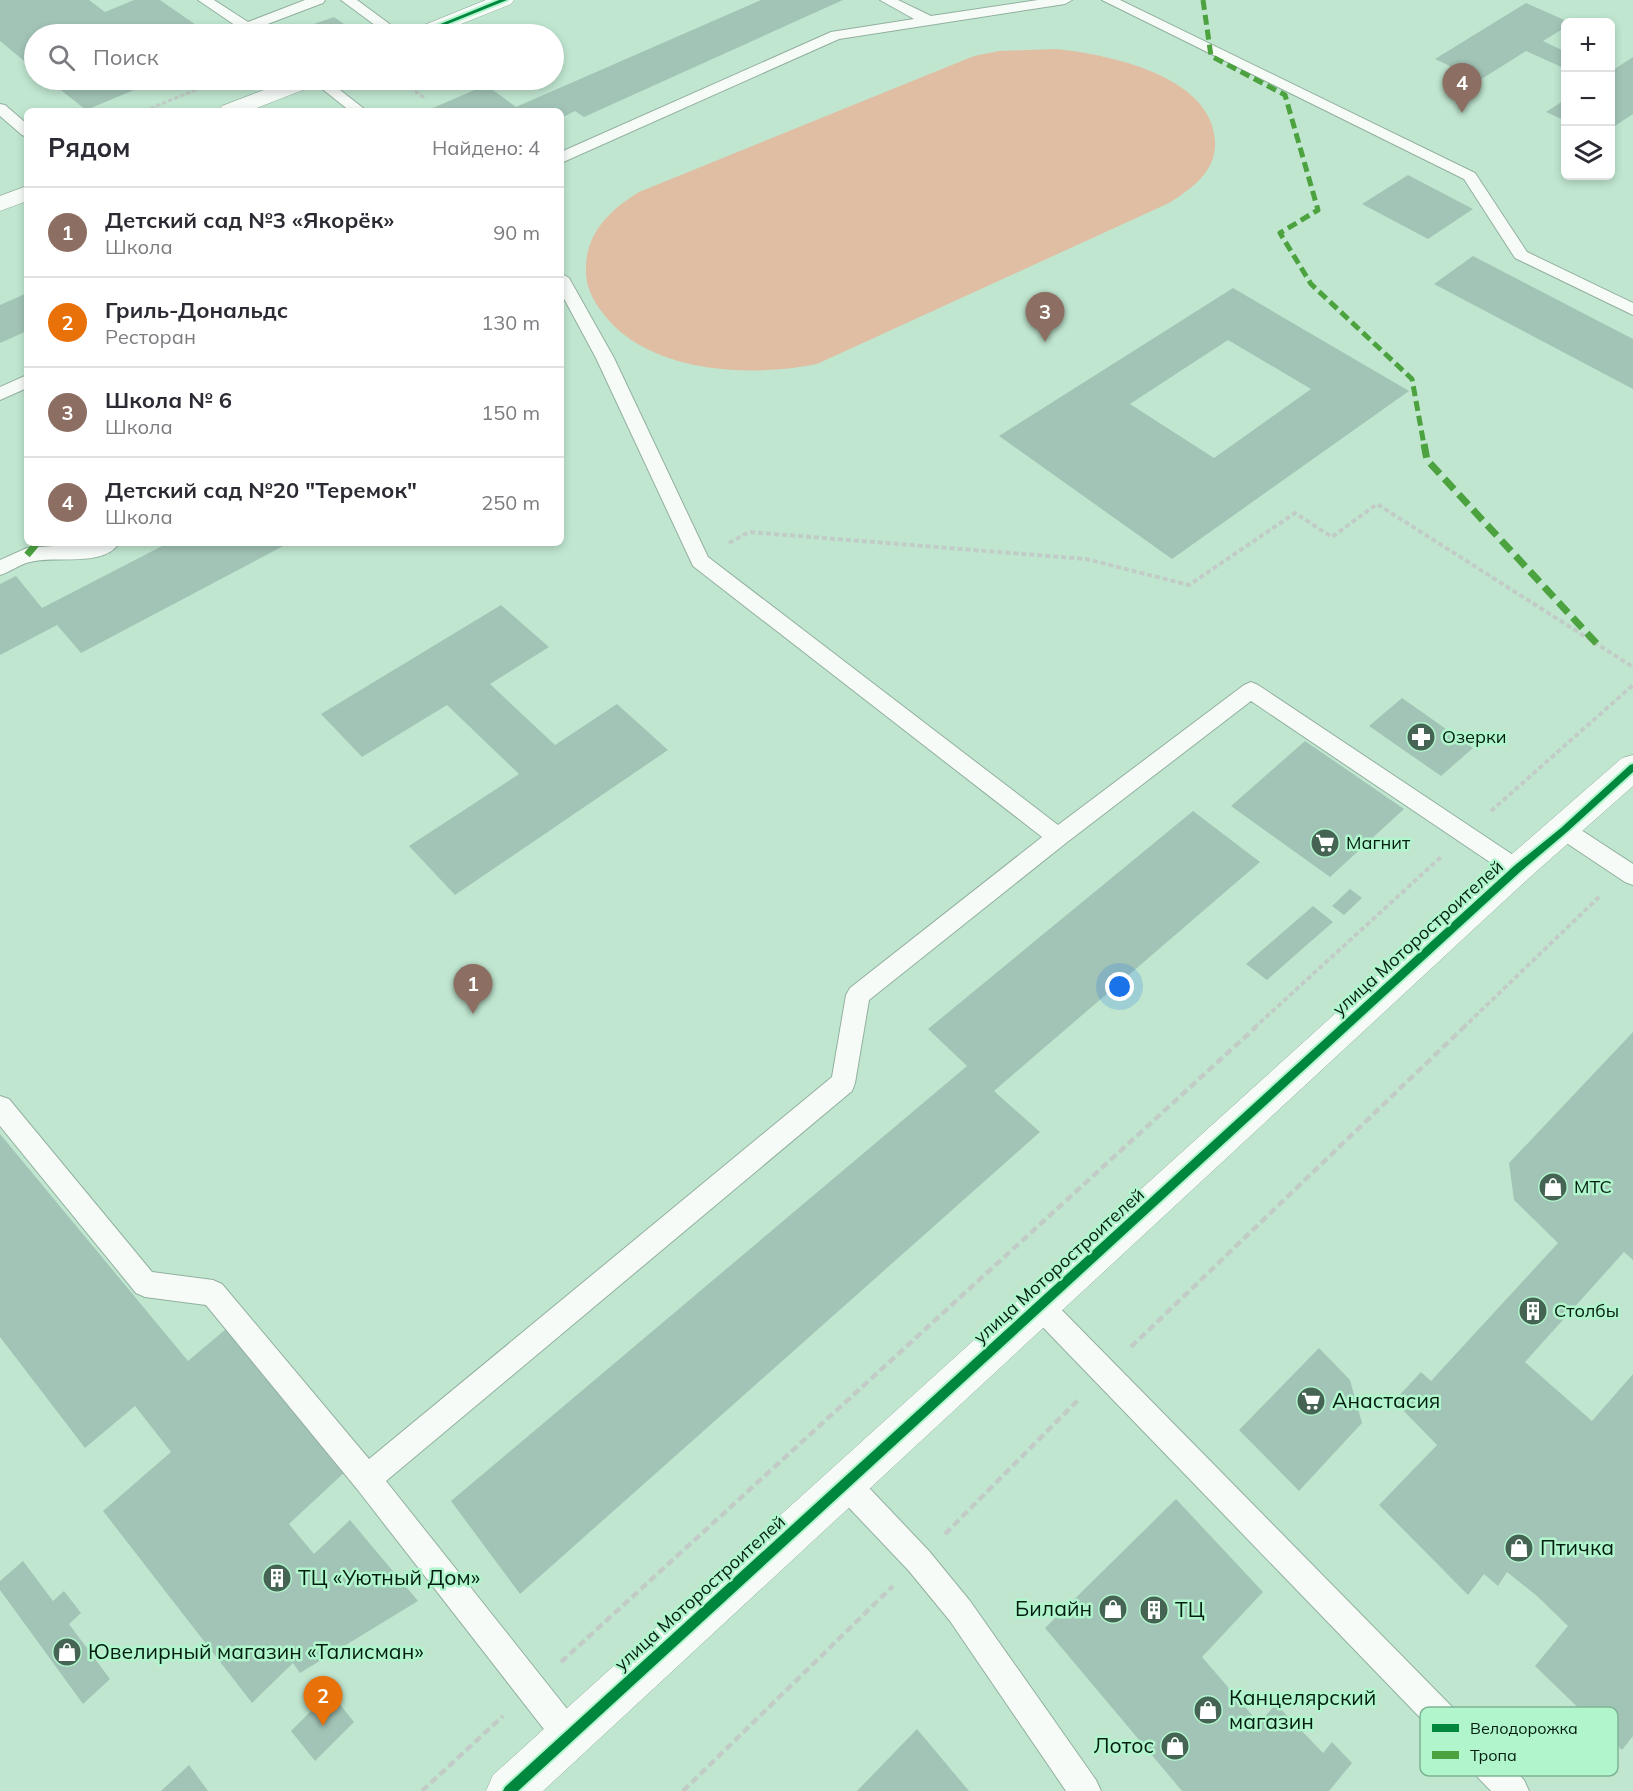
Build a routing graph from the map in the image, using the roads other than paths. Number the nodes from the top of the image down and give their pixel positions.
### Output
1 (205, 0) edge
2 (318, 0) edge
3 (348, 0) edge
4 (504, 0) edge
5 (887, 0) edge
6 (1065, 0) edge
7 (1109, 0) edge
8 (927, 21) junction
9 (241, 24) edge
10 (267, 24) edge
11 (382, 24) edge
12 (444, 24) edge
13 (283, 90) edge
14 (332, 90) edge
15 (0, 108) edge
16 (238, 108) edge
17 (356, 108) edge
18 (7, 124) edge
19 (24, 131) edge
20 (564, 157) edge
21 (24, 194) edge
22 (0, 204) edge
23 (564, 283) edge
24 (1633, 310) edge
25 (24, 382) edge
26 (0, 394) edge
27 (103, 546) edge
28 (0, 568) edge
29 (1633, 767) edge
30 (1564, 830) junction
31 (1058, 837) junction
32 (1517, 869) junction
33 (1630, 873) edge
34 (0, 1107) edge
35 (1040, 1306) junction
36 (367, 1479) junction
37 (845, 1483) junction
38 (1431, 1707) edge
39 (568, 1735) junction
40 (1498, 1776) edge
41 (509, 1791) edge
42 (1085, 1791) edge
43 (1513, 1791) edge

1 - 9 lane
2 - 10 lane
3 - 11 lane
4 - 12 street
5 - 8 lane
6 - 8 lane
7 - 24 lane
8 - 20 lane
13 - 16 street
14 - 17 lane
15 - 18 lane
18 - 19 lane
21 - 22 street
23 - 31 lane
25 - 26 lane
27 - 28 lane
29 - 30 street, улица Моторостроителей
30 - 32 street, улица Моторостроителей
30 - 33 lane
31 - 32 lane
31 - 36 lane
32 - 35 street, улица Моторостроителей
34 - 36 lane
35 - 37 street, улица Моторостроителей
35 - 38 lane
36 - 39 lane
37 - 39 street, улица Моторостроителей
37 - 42 lane
39 - 41 street, улица Моторостроителей
40 - 43 lane

